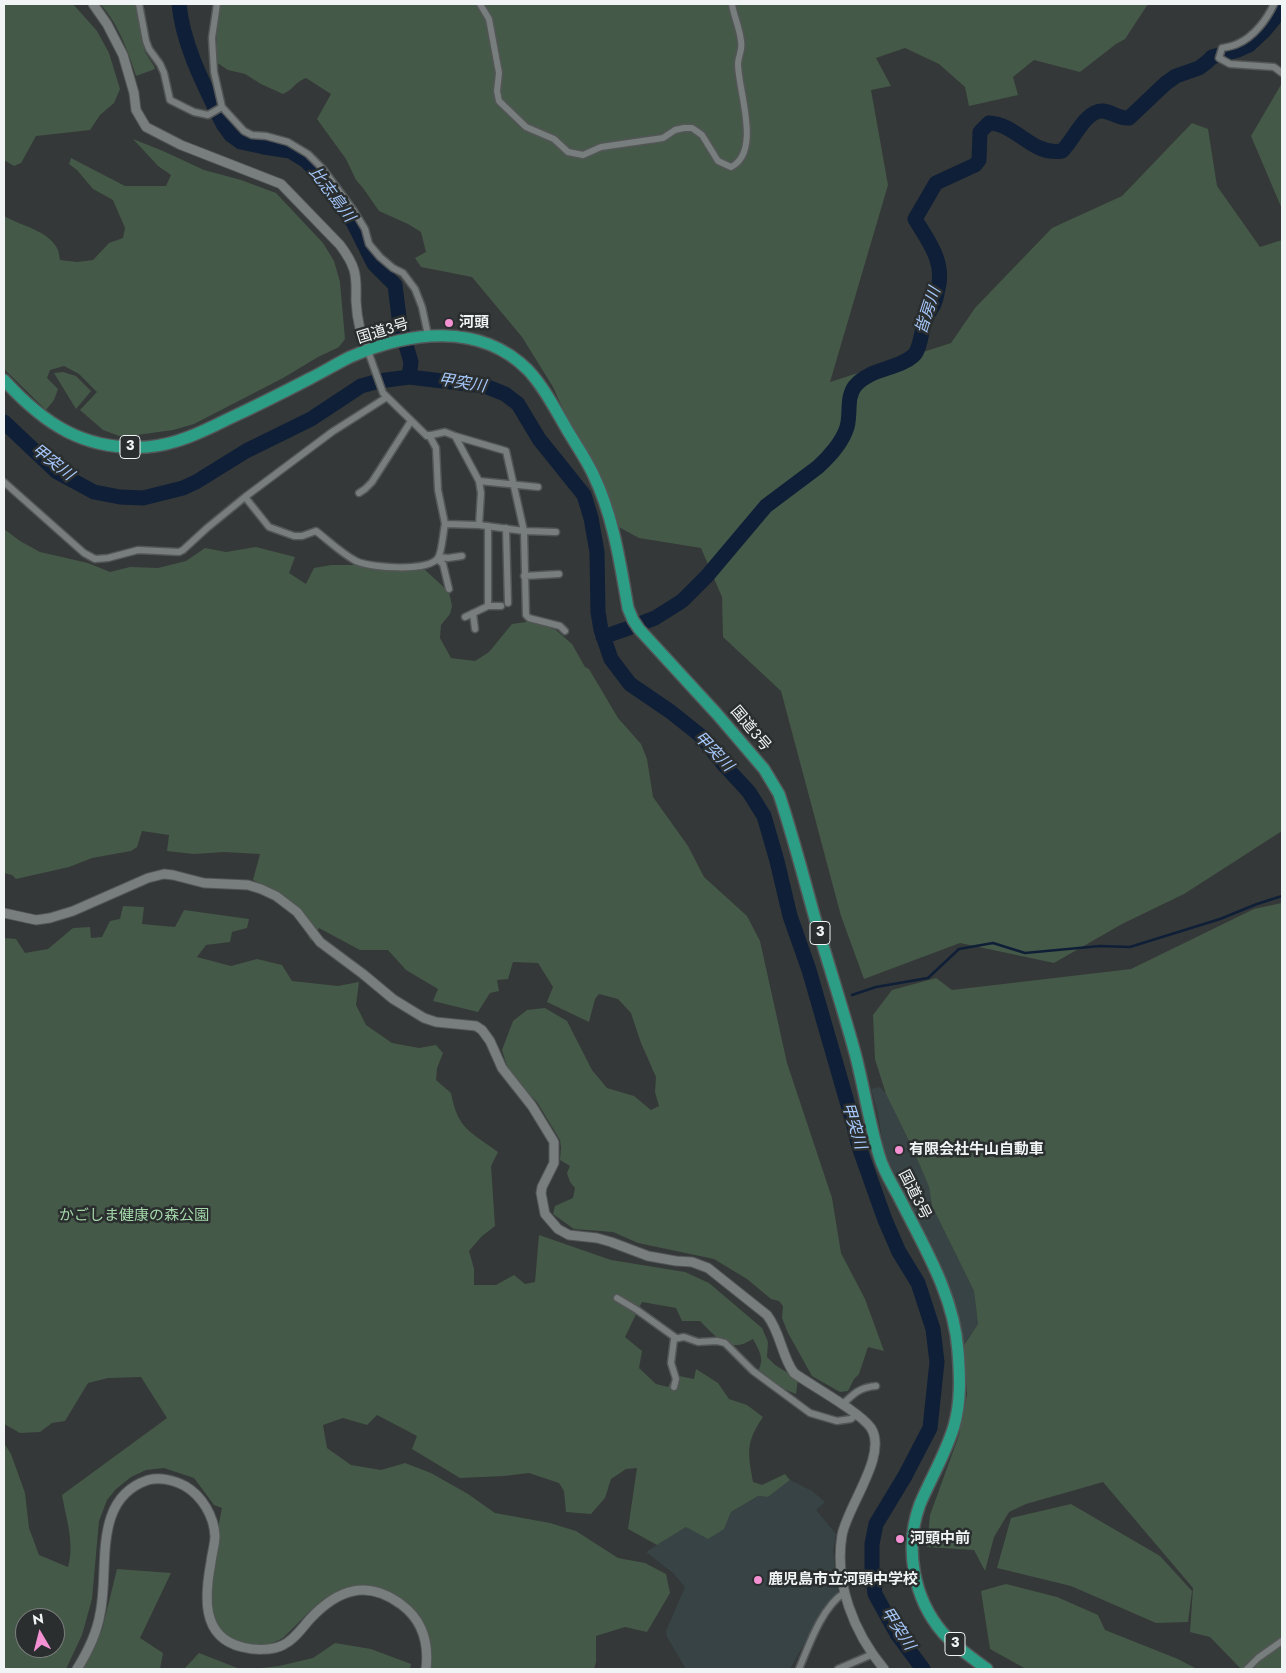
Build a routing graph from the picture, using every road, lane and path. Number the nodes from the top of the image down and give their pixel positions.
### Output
1 (93, 4) edge
2 (138, 4) edge
3 (217, 4) edge
4 (480, 4) edge
5 (732, 4) edge
6 (1274, 4) edge
7 (1282, 73) edge
8 (222, 107) junction
9 (428, 335) junction
10 (370, 356) junction
11 (4, 380) edge
12 (385, 395) junction
13 (411, 421) junction
14 (429, 435) junction
15 (455, 436) junction
16 (4, 482) edge
17 (479, 482) junction
18 (514, 484) junction
19 (538, 487) dead end
20 (359, 493) dead end
21 (245, 497) junction
22 (445, 524) junction
23 (479, 525) junction
24 (488, 526) junction
25 (506, 528) junction
26 (524, 531) junction
27 (556, 532) dead end
28 (462, 556) dead end
29 (438, 558) junction
30 (559, 574) dead end
31 (524, 576) junction
32 (449, 588) dead end
33 (488, 606) junction
34 (473, 613) junction
35 (465, 617) dead end
36 (475, 629) dead end
37 (565, 631) dead end
38 (4, 913) edge
39 (617, 1298) dead end
40 (676, 1338) junction
41 (674, 1386) dead end
42 (876, 1386) dead end
43 (842, 1405) junction
44 (856, 1415) junction
45 (844, 1593) junction
46 (1282, 1641) edge
47 (872, 1654) junction
48 (77, 1669) edge
49 (426, 1669) edge
50 (799, 1669) edge
51 (838, 1669) edge
52 (884, 1669) edge
53 (987, 1669) edge
54 (1247, 1669) edge

1 - 10 street
2 - 8 street
3 - 8 street
4 - 5 street
6 - 7 street
8 - 9 street
9 - 10 highway, 国道3号 / 3
9 - 53 highway, 国道3号 / 3
10 - 11 highway, 国道3号 / 3
10 - 12 street
12 - 13 street
12 - 21 street
13 - 14 street
13 - 20 street
14 - 15 street
14 - 22 street
15 - 17 street
15 - 18 street
16 - 21 street
17 - 18 street
17 - 23 street
18 - 19 street
18 - 26 street
21 - 29 street
22 - 23 street
22 - 29 street
23 - 24 street
24 - 25 street
24 - 33 street
25 - 26 street
25 - 33 street
26 - 27 street
26 - 31 street
28 - 29 street
29 - 32 street
30 - 31 street
31 - 37 street
33 - 34 street
34 - 35 street
34 - 36 street
38 - 43 street
39 - 40 street
40 - 41 street
40 - 44 street
42 - 43 street
43 - 44 street
44 - 45 street
45 - 47 street
45 - 50 street
46 - 54 street
47 - 51 street
47 - 52 street
48 - 49 street

